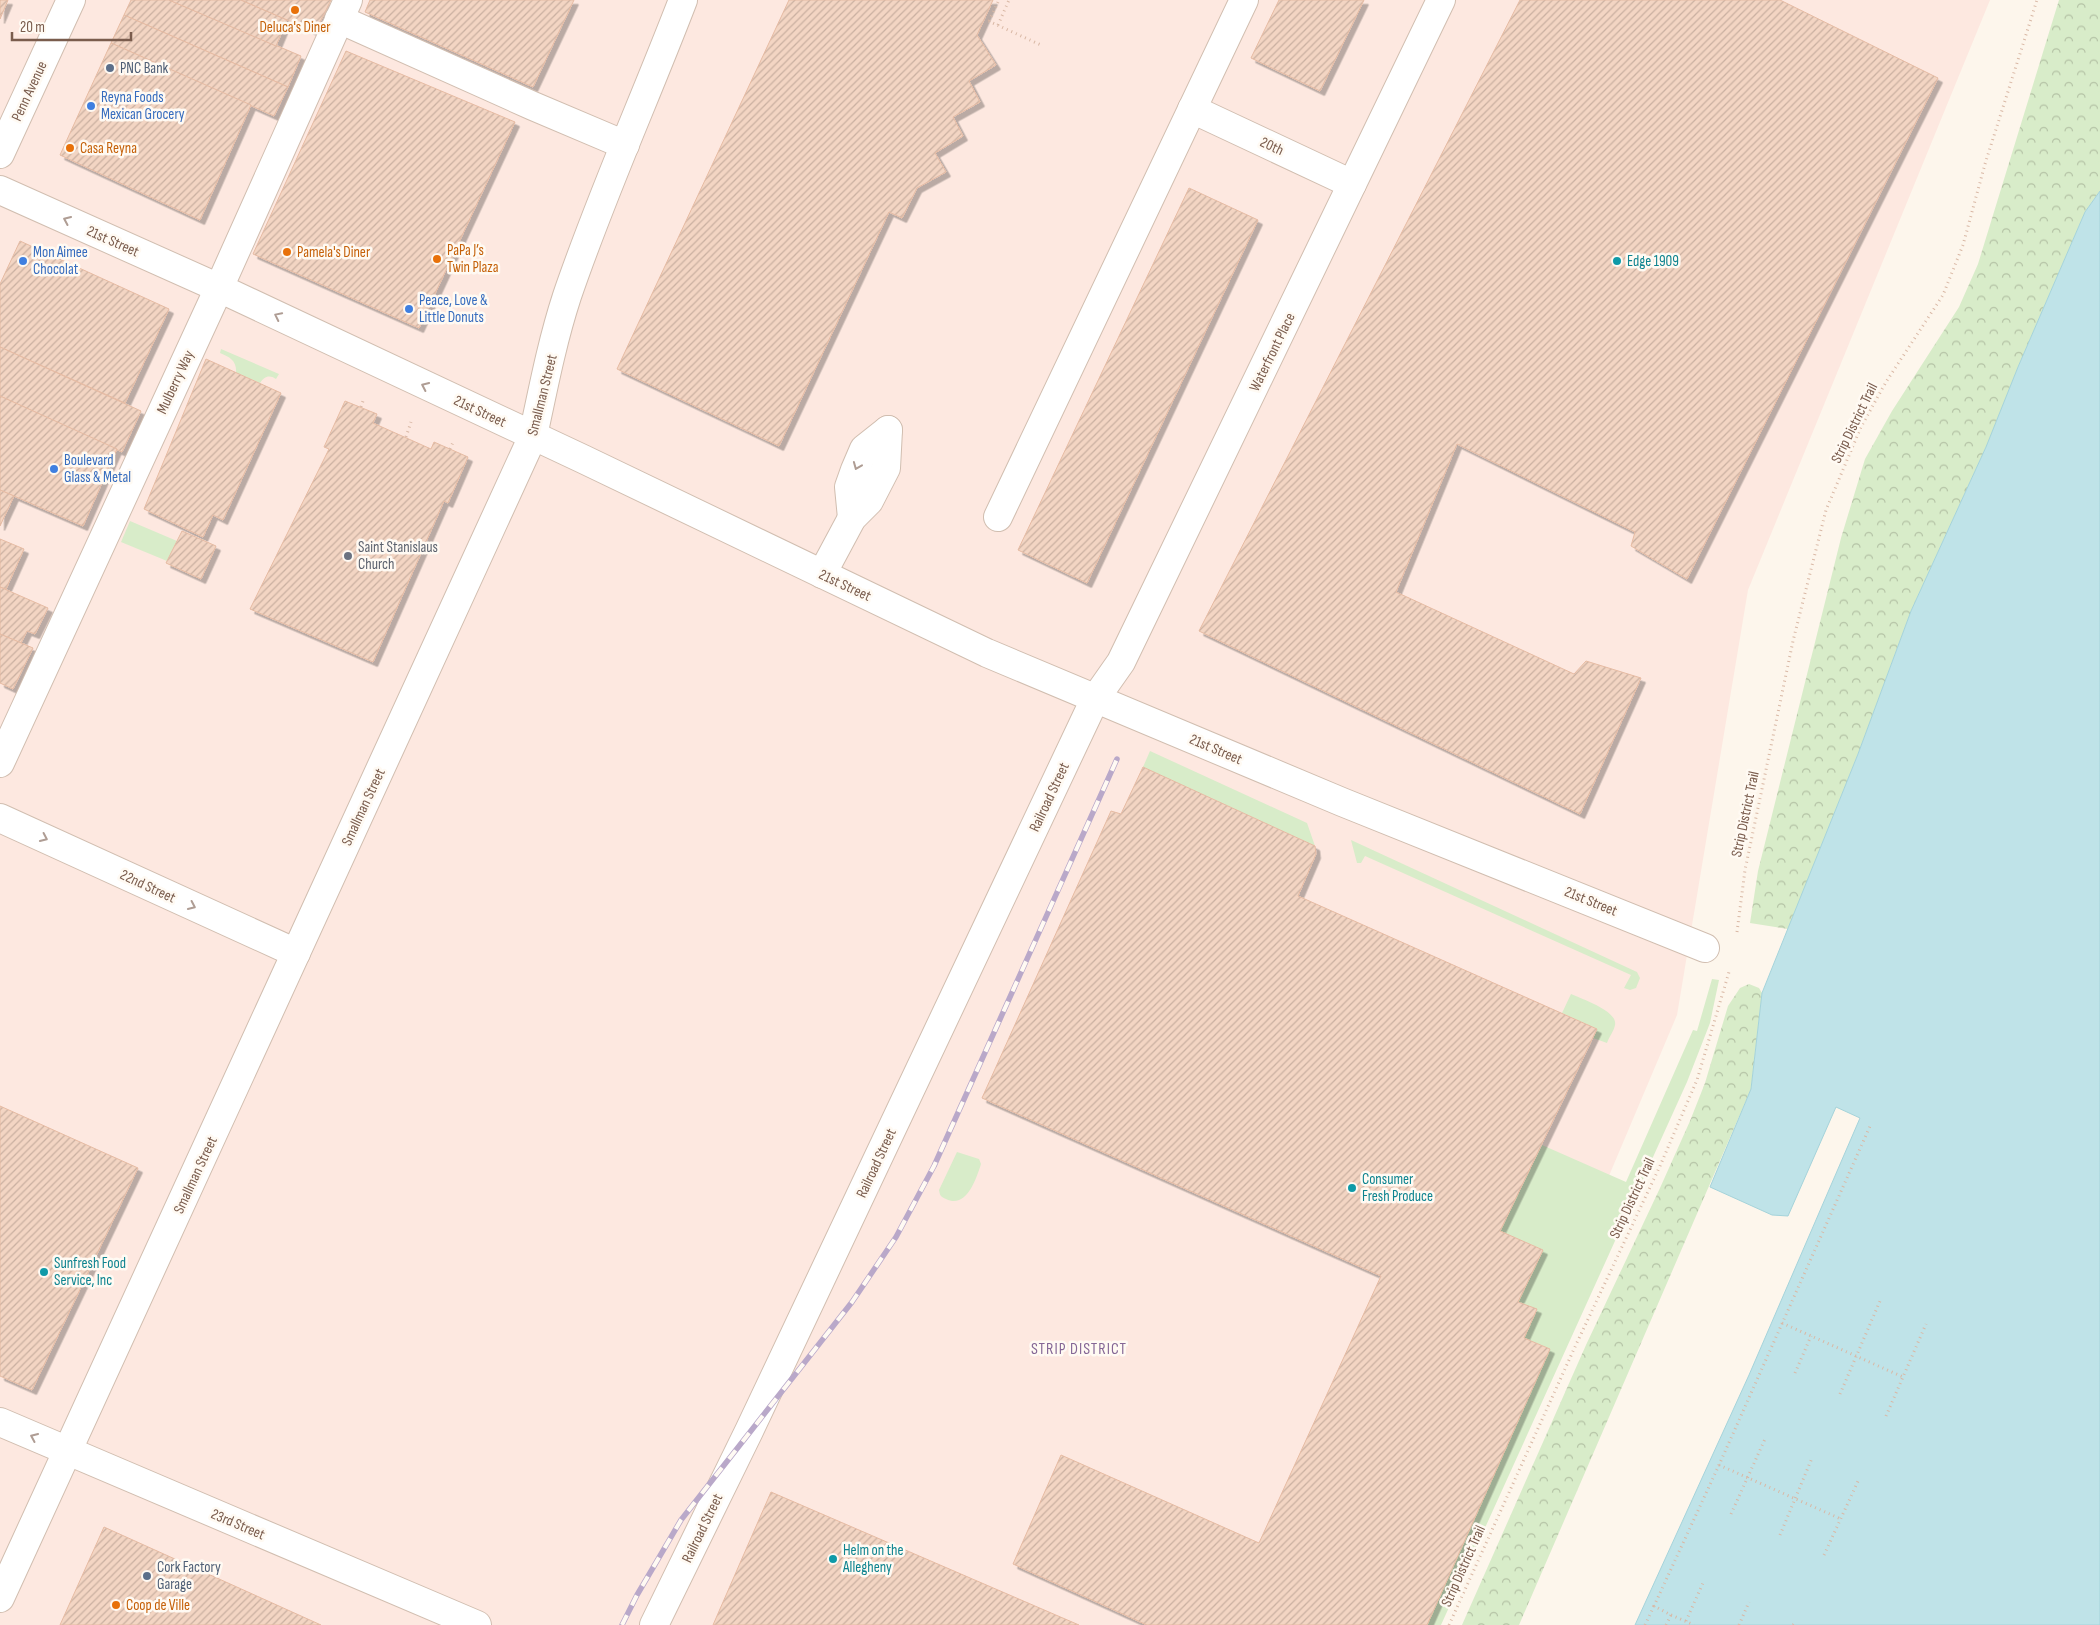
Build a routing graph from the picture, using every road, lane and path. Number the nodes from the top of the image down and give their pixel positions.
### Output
1 (72, 0) edge
2 (683, 0) edge
3 (999, 0) edge
4 (1009, 0) edge
5 (1244, 0) edge
6 (1441, 0) edge
7 (2037, 0) edge
8 (343, 10) edge
9 (984, 19) dead end
10 (989, 21) junction
11 (998, 25) junction
12 (1043, 46) dead end
13 (1192, 109) junction
14 (625, 145) junction
15 (0, 154) edge
16 (1352, 184) junction
17 (0, 190) edge
18 (219, 288) junction
19 (363, 401) dead end
20 (361, 407) dead end
21 (412, 422) dead end
22 (533, 436) junction
23 (406, 438) dead end
24 (454, 440) dead end
25 (450, 449) dead end
26 (998, 517) dead end
27 (852, 518) dead end
28 (822, 574) junction
29 (1095, 699) junction
30 (0, 763) edge
31 (0, 818) edge
32 (1735, 940) dead end
33 (1705, 948) dead end
34 (296, 953) junction
35 (1731, 965) dead end
36 (1871, 1124) dead end
37 (1880, 1301) dead end
38 (1782, 1323) junction
39 (1926, 1324) dead end
40 (1811, 1336) junction
41 (1857, 1356) junction
42 (1795, 1373) dead end
43 (1903, 1377) junction
44 (1840, 1394) dead end
45 (1886, 1416) dead end
46 (0, 1422) edge
47 (1765, 1440) dead end
48 (68, 1451) junction
49 (1812, 1458) dead end
50 (1720, 1465) junction
51 (1748, 1478) junction
52 (1859, 1479) dead end
53 (1796, 1499) junction
54 (1731, 1514) dead end
55 (1841, 1519) junction
56 (1780, 1535) dead end
57 (1824, 1555) dead end
58 (1703, 1583) dead end
59 (0, 1598) edge
60 (1749, 1602) dead end
61 (1654, 1606) junction
62 (1671, 1615) junction
63 (1686, 1621) junction
64 (477, 1625) edge
65 (654, 1625) edge
66 (1449, 1625) edge
67 (1645, 1625) edge
68 (1666, 1625) edge
69 (1694, 1625) edge
70 (1739, 1625) edge

1 - 15 street, Penn Avenue
2 - 14 street, Smallman Street
3 - 10 path
4 - 11 path
5 - 13 street
6 - 16 street, Waterfront Place
7 - 32 path, Strip District Trail
8 - 14 street
8 - 18 street, Mulberry Way
9 - 10 path
10 - 11 path
11 - 12 path
13 - 16 street, 20th
13 - 26 street
14 - 22 street, Smallman Street
16 - 29 street, Waterfront Place
18 -> 17 street, 21st Street
22 -> 18 street, 21st Street
18 - 30 street, Mulberry Way
19 - 20 path
21 - 23 path
22 - 28 street, 21st Street
22 - 34 street, Smallman Street
24 - 25 path
27 - 28 street
28 - 29 street, 21st Street
29 - 33 street, 21st Street
29 - 65 street, Railroad Street
31 -> 34 street, 22nd Street
34 - 48 street, Smallman Street
35 - 66 path, Strip District Trail
36 - 38 path
37 - 41 path
38 - 40 path
38 - 50 path
39 - 43 path
40 - 41 path
40 - 42 path
41 - 43 path
41 - 44 path
43 - 45 path
48 -> 46 street, 23rd Street
47 - 51 path
48 - 59 street, Smallman Street
48 - 64 street, 23rd Street
49 - 53 path
50 - 51 path
50 - 61 path
51 - 53 path
51 - 54 path
52 - 55 path
53 - 55 path
53 - 56 path
55 - 57 path
58 - 63 path
60 - 70 path
61 - 62 path
61 - 67 path
62 - 63 path
62 - 68 path
63 - 69 path

